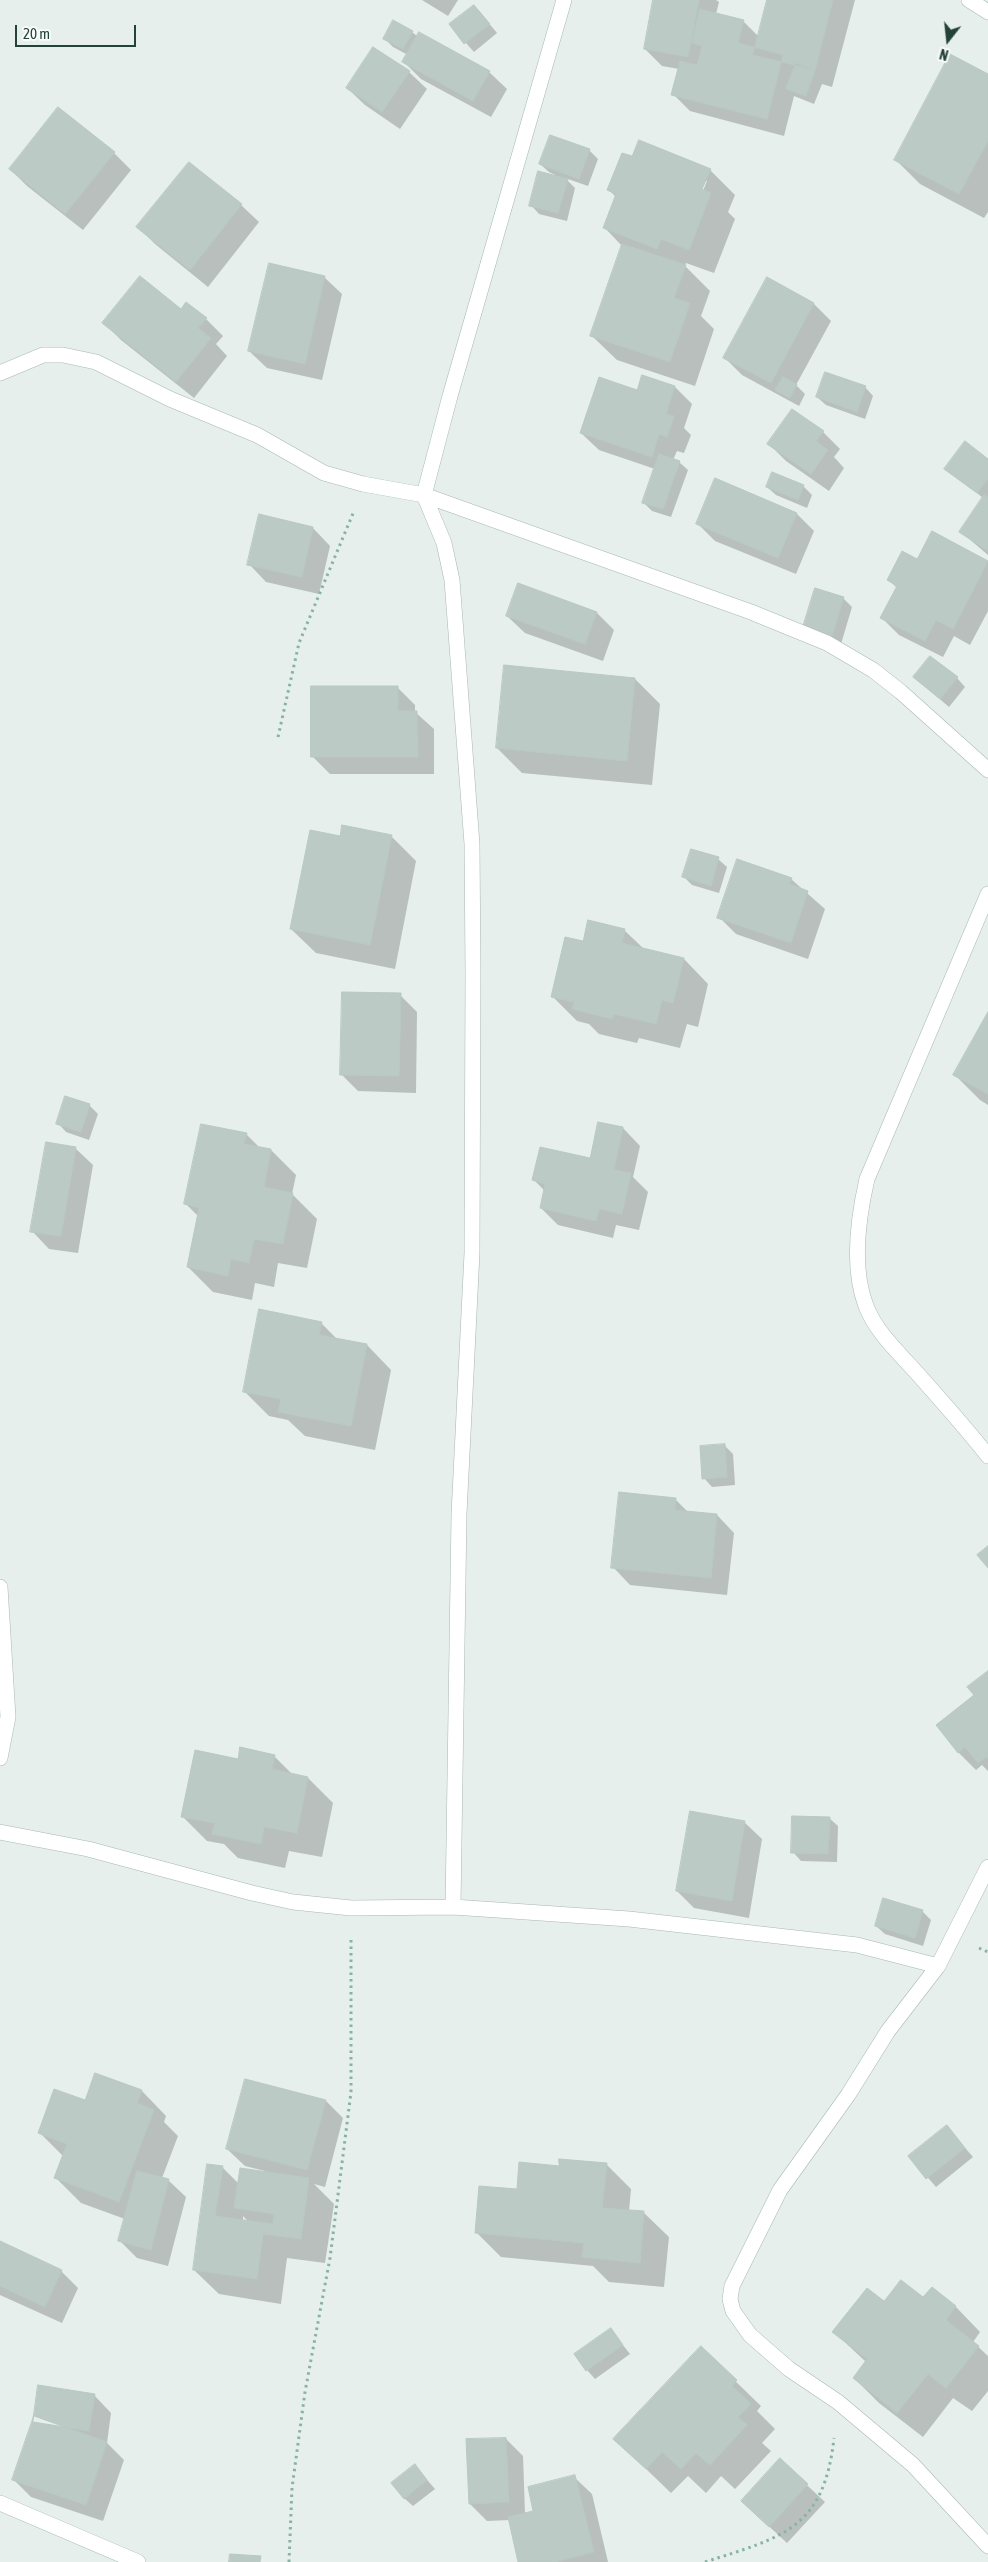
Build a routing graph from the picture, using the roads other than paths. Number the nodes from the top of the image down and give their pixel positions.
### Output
1 (564, 0) edge
2 (969, 0) edge
3 (988, 12) edge
4 (0, 373) edge
5 (424, 494) junction
6 (988, 770) edge
7 (988, 894) edge
8 (988, 1456) edge
9 (0, 1587) edge
10 (0, 1758) edge
11 (0, 1832) edge
12 (988, 1867) edge
13 (453, 1906) junction
14 (938, 1966) junction
15 (0, 2503) edge
16 (988, 2546) edge
17 (138, 2562) edge

1 - 5 street
2 - 3 street
4 - 5 street
5 - 6 street
5 - 13 street
7 - 8 street
9 - 10 street
11 - 13 street
12 - 14 street
13 - 14 street
14 - 16 street
15 - 17 street

